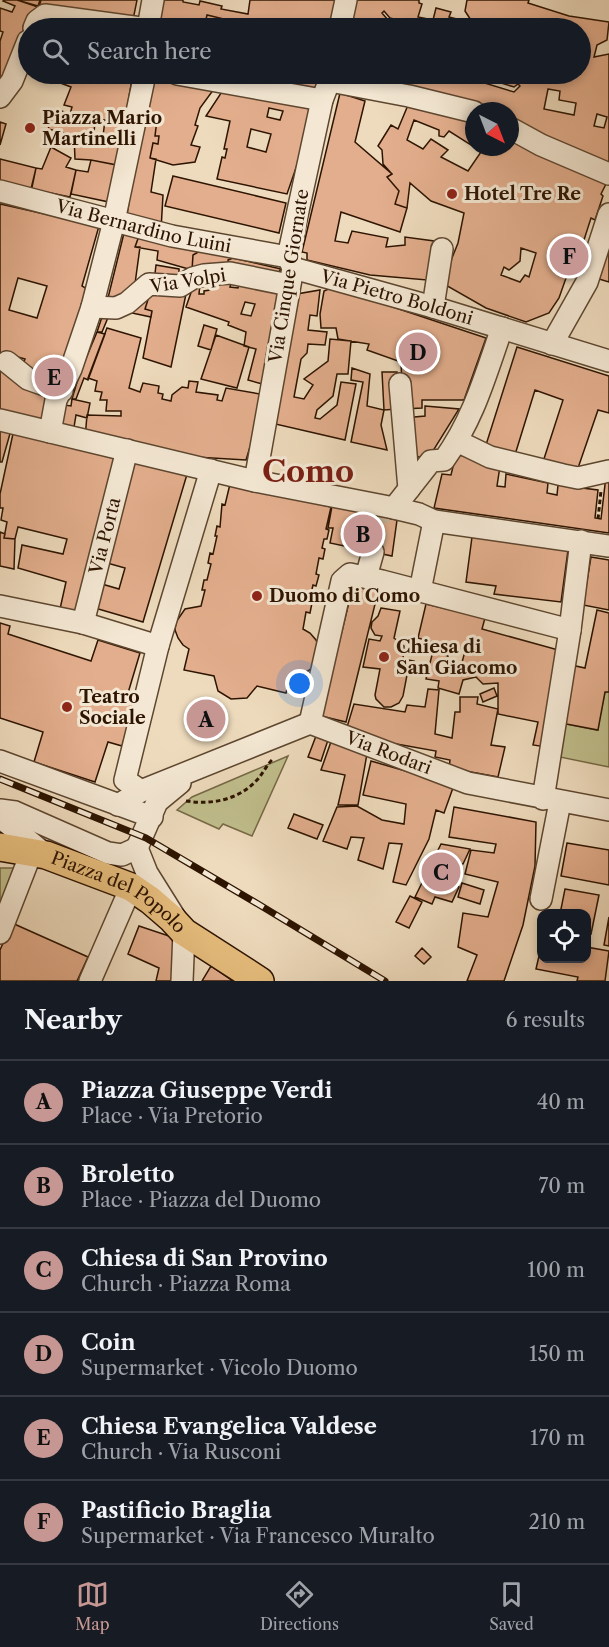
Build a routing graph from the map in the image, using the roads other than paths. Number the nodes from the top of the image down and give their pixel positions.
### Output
1 (153, 0) edge
2 (346, 0) edge
3 (41, 18) edge
4 (67, 18) edge
5 (150, 18) edge
6 (342, 18) edge
7 (18, 66) edge
8 (143, 84) edge
9 (328, 85) edge
10 (0, 97) edge
11 (465, 110) edge
12 (519, 133) edge
13 (609, 174) edge
14 (0, 191) edge
15 (609, 214) edge
16 (114, 221) junction
17 (442, 249) dead end
18 (290, 270) junction
19 (92, 307) junction
20 (433, 307) junction
21 (502, 328) junction
22 (552, 344) junction
23 (609, 361) edge
24 (7, 362) dead end
25 (400, 384) dead end
26 (62, 391) junction
27 (0, 420) edge
28 (50, 432) junction
29 (457, 441) junction
30 (127, 450) junction
31 (211, 470) junction
32 (605, 472) edge
33 (251, 480) junction
34 (409, 489) junction
35 (391, 511) junction
36 (434, 521) junction
37 (609, 546) edge
38 (580, 548) junction
39 (373, 552) tunnel mouth
40 (366, 577) junction
41 (420, 591) junction
42 (0, 606) edge
43 (83, 623) junction
44 (570, 630) junction
45 (158, 646) junction
46 (310, 723) junction
47 (0, 761) edge
48 (203, 767) junction
49 (141, 791) junction
50 (552, 800) junction
51 (118, 806) junction
52 (0, 810) edge
53 (609, 810) edge
54 (0, 817) edge
55 (152, 817) junction
56 (0, 847) edge
57 (137, 848) junction
58 (38, 856) junction
59 (0, 859) edge
60 (131, 888) junction
61 (541, 899) dead end
62 (184, 932) junction
63 (0, 933) edge
64 (90, 981) edge
65 (182, 981) edge
66 (260, 981) edge

1 - 5 street
2 - 6 street
3 - 4 street
7 - 10 street
8 - 16 street
9 - 11 street
9 - 18 street, Via Cinque Giornate
12 - 13 street
14 - 16 street, Via Bernardino Luini
15 - 22 street
16 - 18 street, Via Bernardino Luini
16 - 19 street
17 - 20 street
18 - 19 street, Via Volpi
18 - 20 street, Via Pietro Boldoni
18 - 33 street, Via Cinque Giornate
19 - 26 street
20 - 21 street, Via Pietro Boldoni
21 - 22 street, Via Pietro Boldoni
21 - 29 street
22 - 23 street, Via Pietro Boldoni
24 - 26 street
25 - 34 street
26 - 28 street
27 - 28 street
28 - 30 street
29 - 32 street
29 - 34 street
30 - 31 street
30 - 43 street, Via Porta
31 - 33 street
31 - 45 street
33 - 35 street
34 - 35 street
35 - 36 street
36 - 38 street
36 - 41 street
37 - 38 street
38 - 44 street
39 - 40 street
40 - 41 street
40 - 46 street
41 - 44 street
42 - 43 street
43 - 45 street
44 - 50 street
45 - 49 street
46 - 48 street
46 - 50 street, Via Rodari
47 - 51 street
48 - 49 street
48 - 55 street
49 - 51 street
50 - 53 street, Via Rodari
50 - 61 street
51 - 55 street
52 - 57 street, Piazza del Popolo
54 - 58 street, Piazza del Popolo
55 - 57 street
56 - 58 main road
57 - 62 street, Piazza del Popolo
58 - 59 main road
58 - 60 main road, Piazza del Popolo
58 - 63 street
60 - 62 main road, Piazza del Popolo
60 - 64 street
62 - 65 street
62 - 66 main road

